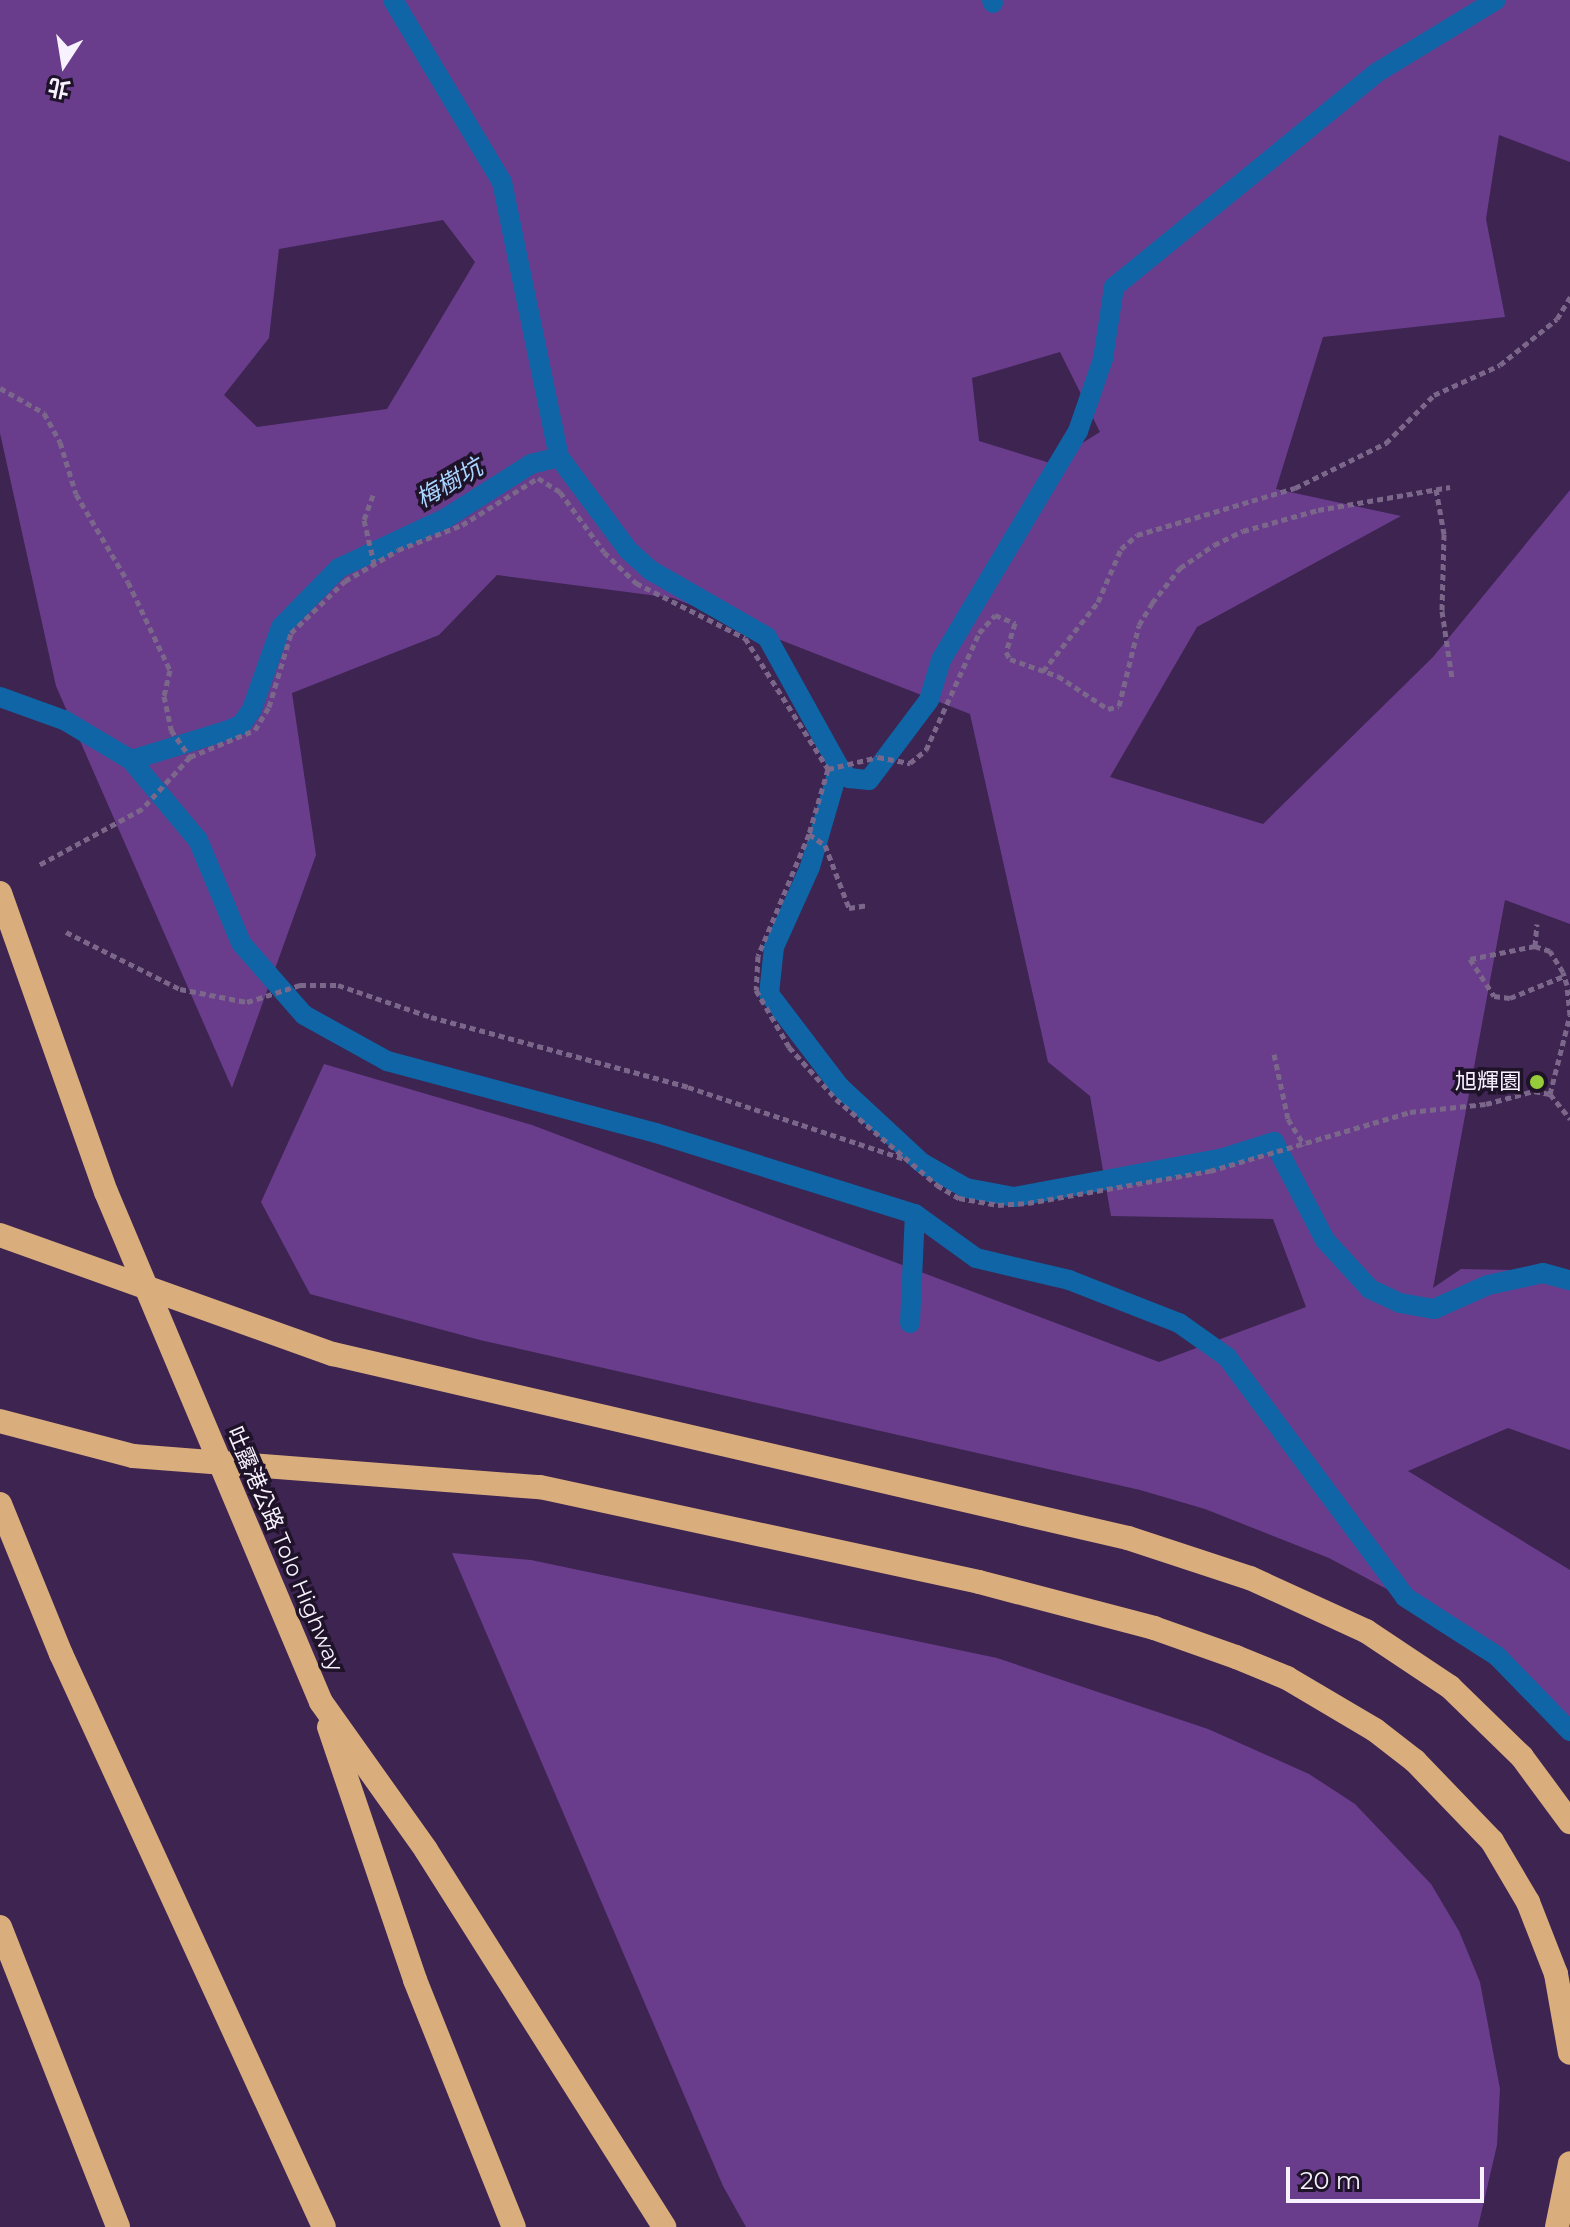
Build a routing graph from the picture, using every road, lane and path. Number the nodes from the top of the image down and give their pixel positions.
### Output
1 (1570, 297) edge
2 (0, 388) edge
3 (1450, 487) dead end
4 (1436, 489) junction
5 (373, 495) dead end
6 (374, 563) junction
7 (1043, 671) junction
8 (1452, 678) dead end
9 (190, 757) junction
10 (828, 769) junction
11 (809, 834) junction
12 (26, 873) dead end
13 (0, 893) edge
14 (867, 905) dead end
15 (1537, 924) dead end
16 (55, 926) dead end
17 (1535, 946) junction
18 (1564, 976) junction
19 (1274, 1054) dead end
20 (1550, 1094) junction
21 (1570, 1119) edge
22 (1304, 1145) junction
23 (905, 1160) junction
24 (0, 1235) edge
25 (0, 1421) edge
26 (0, 1504) edge
27 (321, 1702) junction
28 (1570, 1822) edge
29 (0, 1927) edge
30 (1570, 2053) edge
31 (1570, 2163) edge
32 (118, 2227) edge
33 (324, 2227) edge
34 (514, 2227) edge
35 (664, 2227) edge
36 (1557, 2227) edge

1 - 7 path
2 - 9 path
3 - 4 path
4 - 7 path
4 - 8 path
5 - 6 path
6 - 9 path
6 - 10 path
7 - 10 path
9 - 12 path
10 - 11 path
11 - 14 path
11 - 23 path
13 - 27 highway, 吐露港公路 Tolo Highway, bridge
15 - 17 path
16 - 23 path
17 - 18 path
17 - 18 path
18 - 20 path
19 - 22 path
20 - 21 path
20 - 22 path
22 - 23 path
24 - 28 highway
25 - 30 highway
26 - 33 highway
27 - 34 highway, 吐露港公路 Tolo Highway
27 - 35 highway
29 - 32 highway
31 - 36 highway

